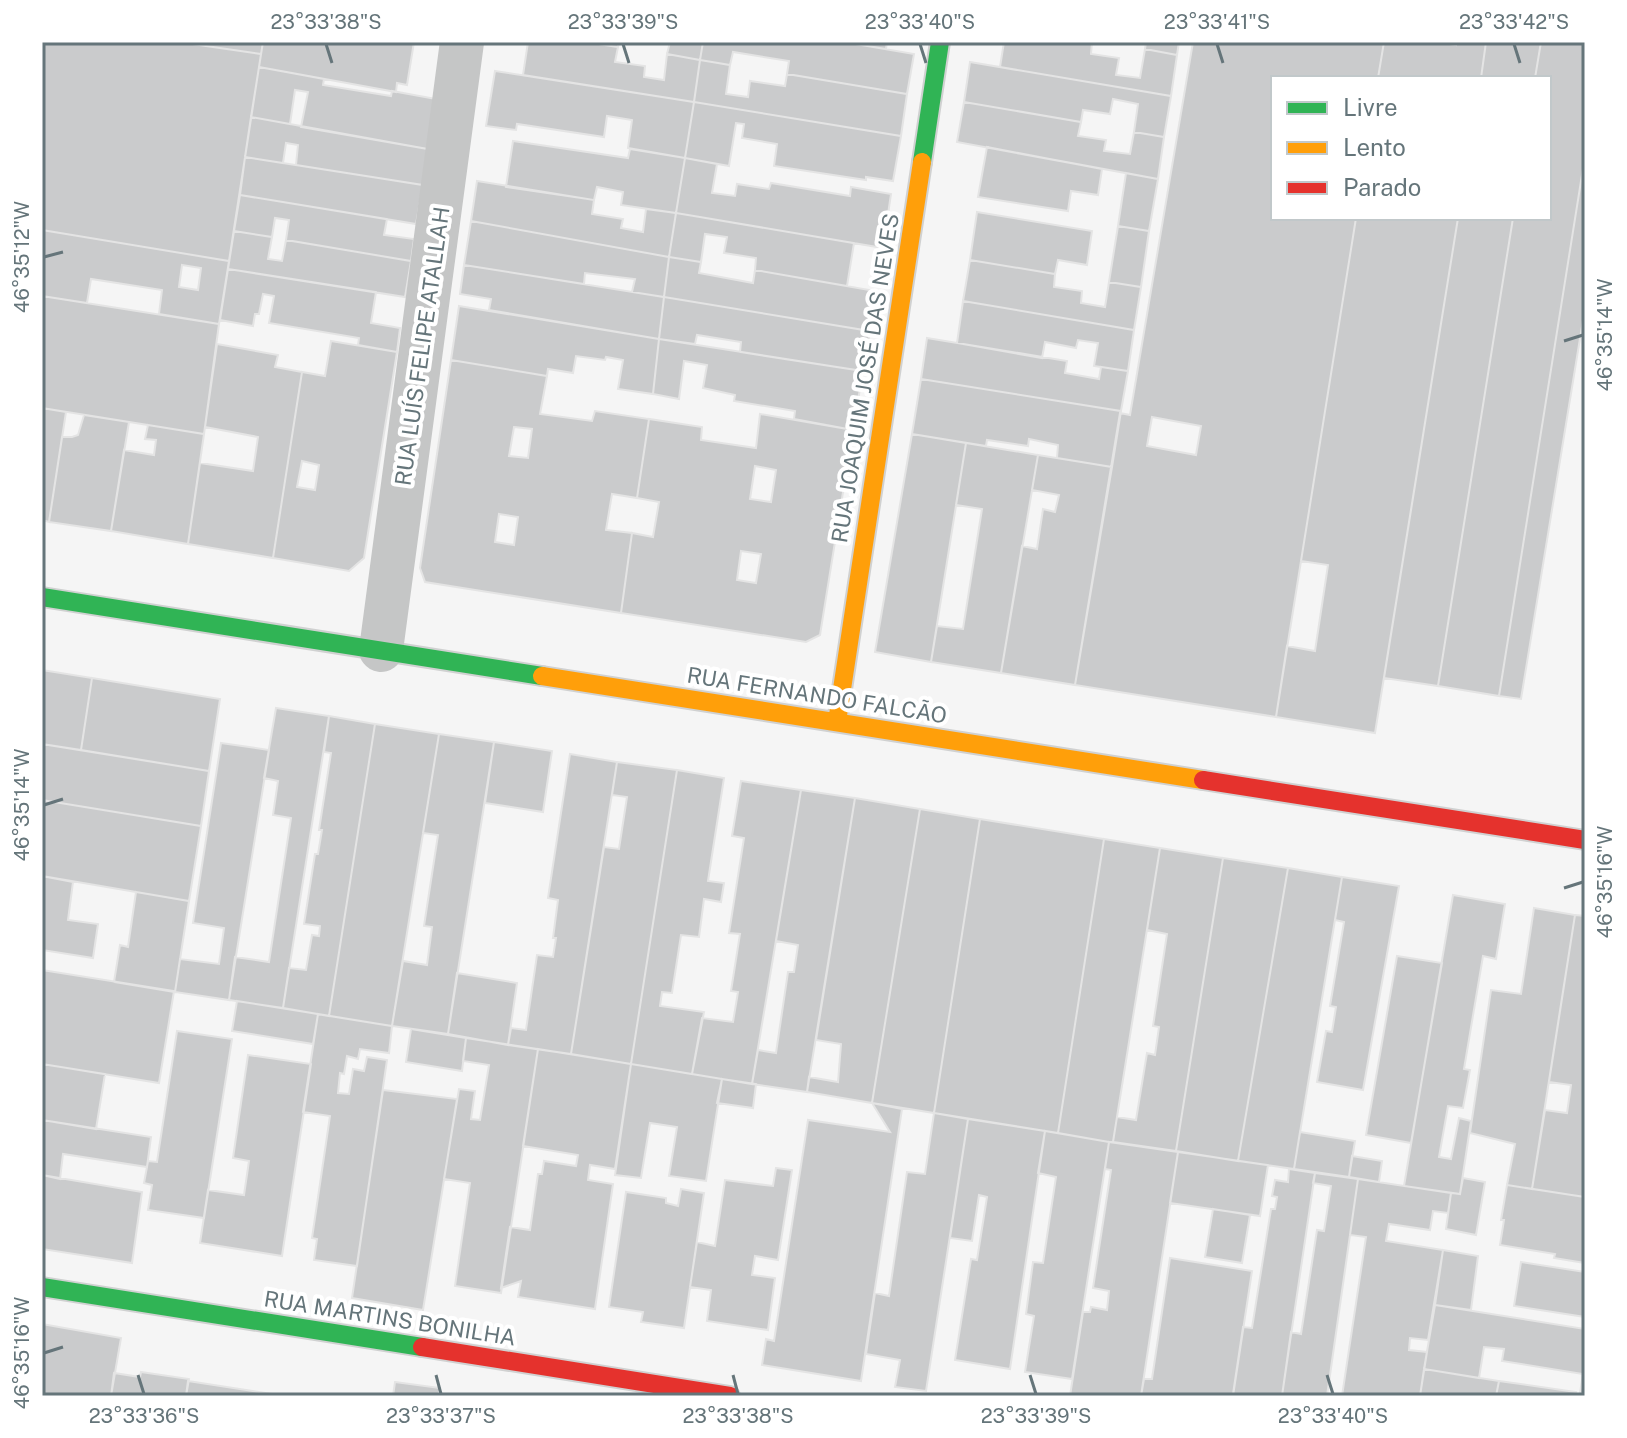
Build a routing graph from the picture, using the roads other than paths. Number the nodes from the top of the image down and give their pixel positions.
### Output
1 (462, 42) edge
2 (940, 42) edge
3 (42, 597) edge
4 (381, 650) junction
5 (837, 722) junction
6 (1585, 840) edge
7 (42, 1287) edge
8 (721, 1395) edge

1 - 4 street, RUA LUÍS FELIPE ATALLAH
2 - 5 main road, RUA JOAQUIM JOSÉ DAS NEVES
3 - 4 main road, RUA FERNANDO FALCÃO
4 - 5 main road, RUA FERNANDO FALCÃO
5 - 6 main road, RUA FERNANDO FALCÃO
7 - 8 main road, RUA MARTINS BONILHA

